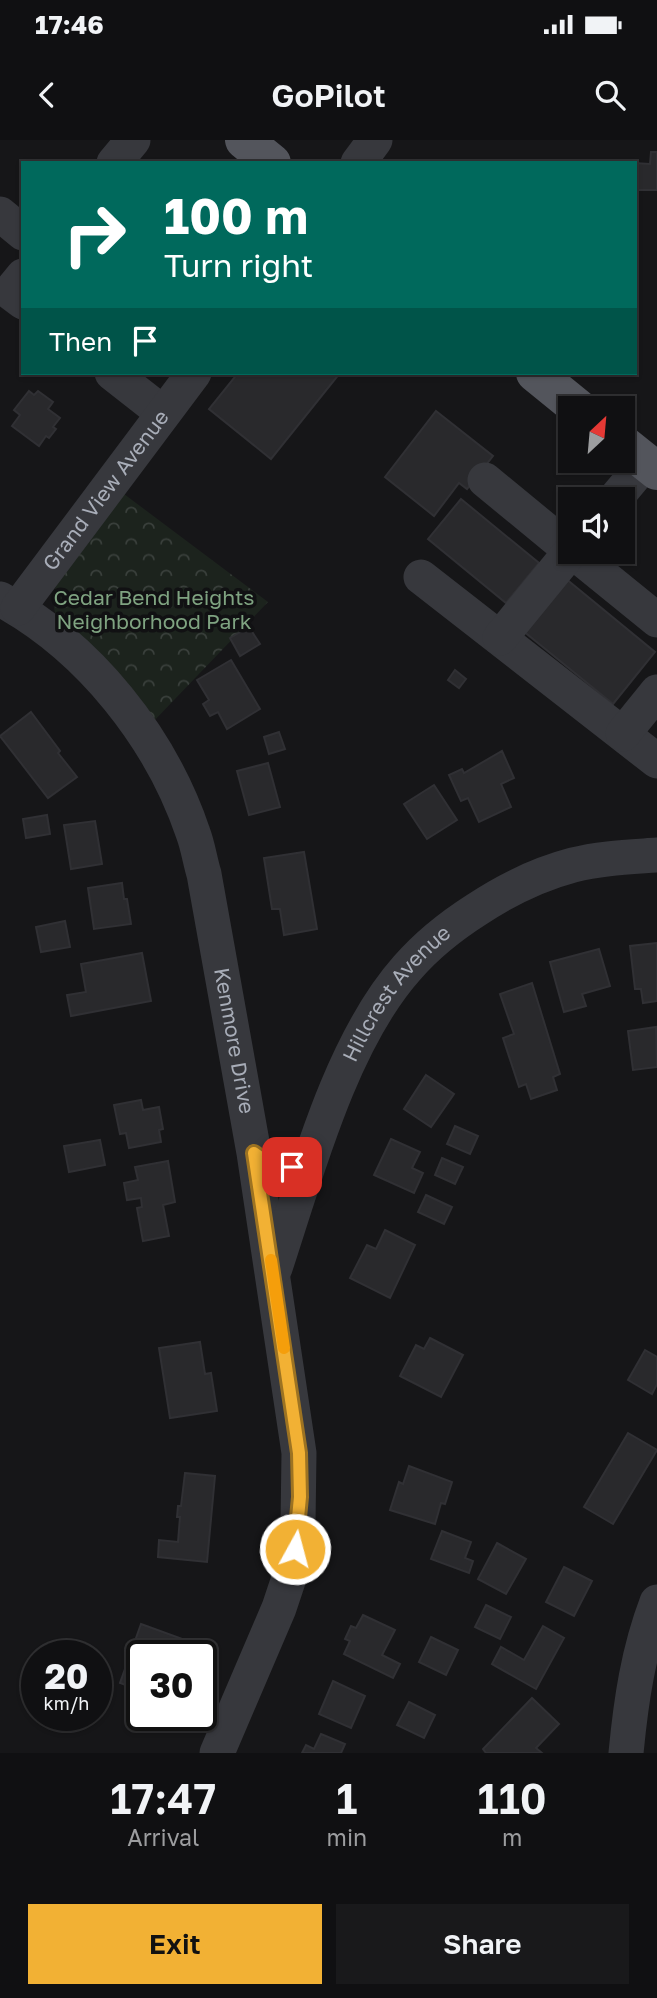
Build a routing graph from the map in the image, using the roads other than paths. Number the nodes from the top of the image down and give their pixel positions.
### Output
1 (133, 140) edge
2 (244, 140) edge
3 (375, 140) edge
4 (116, 161) edge
5 (270, 161) edge
6 (359, 161) edge
7 (0, 214) edge
8 (21, 231) edge
9 (21, 278) edge
10 (21, 300) edge
11 (115, 375) edge
12 (192, 375) edge
13 (537, 375) edge
14 (563, 396) edge
15 (163, 413) junction
16 (642, 459) edge
17 (485, 480) dead end
18 (623, 487) edge
19 (558, 540) edge
20 (560, 564) edge
21 (587, 564) edge
22 (421, 577) dead end
23 (9, 603) edge
24 (657, 620) edge
25 (500, 638) junction
26 (657, 692) edge
27 (623, 734) junction
28 (657, 761) edge
29 (657, 855) edge
30 (318, 1139) junction
31 (254, 1153) junction
32 (273, 1274) junction
33 (657, 1602) edge
34 (217, 1753) edge
35 (626, 1753) edge

1 - 4 street
2 - 5 main road
3 - 6 street
7 - 8 street
9 - 10 street
11 - 15 street
12 - 15 street, Grand View Avenue
13 - 14 main road
15 - 23 street, Grand View Avenue
16 - 18 street
17 - 19 street
20 - 25 street
21 - 24 street
22 - 25 street
23 - 31 street, Kenmore Drive
25 - 27 street
26 - 27 street
27 - 28 street
29 - 30 street, Hillcrest Avenue
30 - 31 street
30 - 32 street, Hillcrest Avenue
31 - 32 street, Kenmore Drive
32 - 34 street, Kenmore Drive
33 - 35 street

